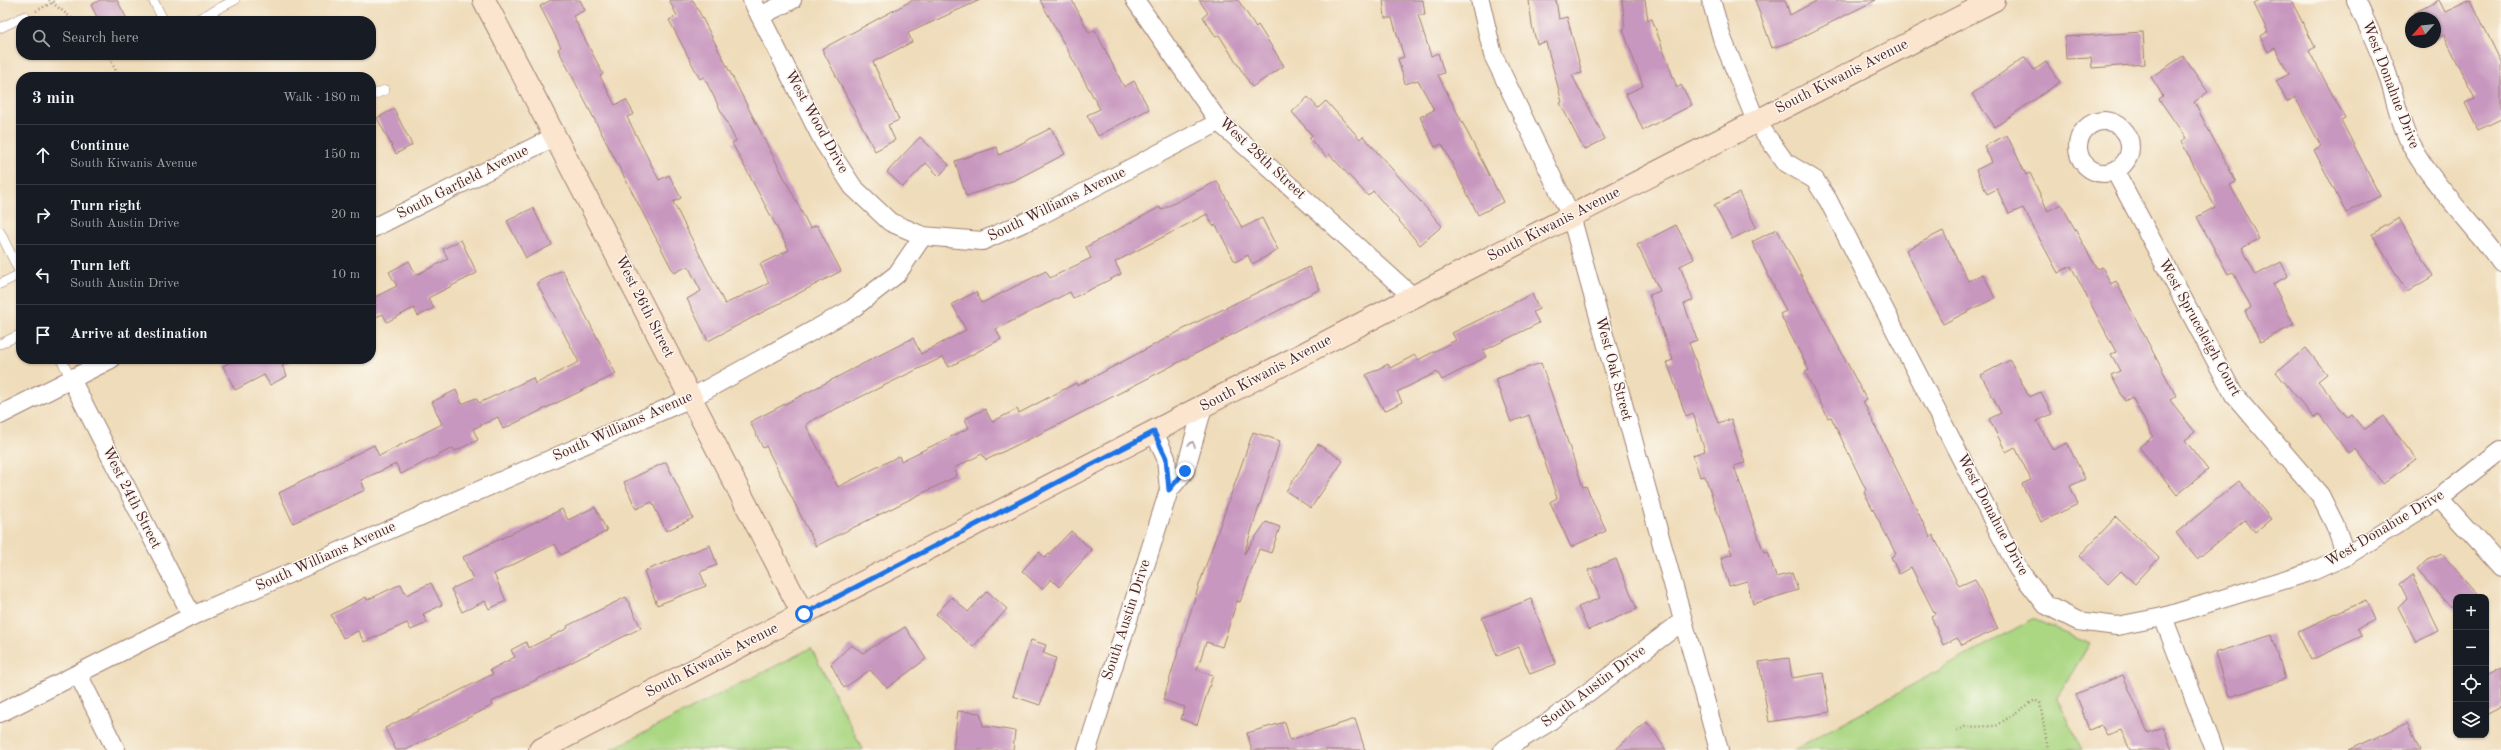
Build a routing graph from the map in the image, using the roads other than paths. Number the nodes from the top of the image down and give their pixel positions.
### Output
1 (153, 0) edge
2 (234, 0) edge
3 (484, 0) edge
4 (752, 0) edge
5 (792, 0) edge
6 (1135, 0) edge
7 (1480, 0) edge
8 (1711, 0) edge
9 (2356, 0) edge
10 (1983, 2) edge
11 (161, 16) edge
12 (204, 16) edge
13 (760, 16) junction
14 (16, 20) edge
15 (0, 28) edge
16 (385, 90) dead end
17 (376, 94) edge
18 (1756, 121) junction
19 (1219, 122) junction
20 (556, 136) junction
21 (2115, 171) dead end
22 (1571, 216) junction
23 (376, 226) edge
24 (0, 232) edge
25 (923, 236) junction
26 (16, 260) edge
27 (2501, 263) edge
28 (16, 276) edge
29 (0, 284) edge
30 (1413, 296) junction
31 (16, 336) edge
32 (0, 344) edge
33 (64, 364) edge
34 (101, 364) edge
35 (71, 379) junction
36 (691, 398) junction
37 (1203, 407) junction
38 (0, 415) edge
39 (1154, 432) junction
40 (2501, 450) edge
41 (1169, 490) junction
42 (2439, 498) junction
43 (2346, 556) junction
44 (2501, 567) edge
45 (804, 614) junction
46 (192, 616) junction
47 (2163, 617) junction
48 (1683, 621) junction
49 (78, 674) junction
50 (0, 713) edge
51 (116, 750) edge
52 (540, 750) edge
53 (1087, 750) edge
54 (1503, 750) edge
55 (1718, 750) edge
56 (2214, 750) edge

1 - 11 lane
2 - 12 lane
3 - 20 main road, West 26th Street
4 - 13 street, West Wood Drive
5 - 13 street
6 - 19 street, West 28th Street
7 - 22 street, West Oak Street
8 - 18 street, West Donahue Drive
9 - 27 street, West Donahue Drive
10 - 18 main road, South Kiwanis Avenue
13 - 25 street, West Wood Drive
14 - 15 lane
16 - 17 lane
18 - 22 main road, South Kiwanis Avenue
18 - 47 street, West Donahue Drive
19 - 25 street, South Williams Avenue
19 - 30 street, West 28th Street
20 - 23 street, South Garfield Avenue
20 - 36 main road, West 26th Street
21 - 43 street, West Spruceleigh Court
22 - 30 main road, South Kiwanis Avenue
22 - 48 street, West Oak Street
24 - 26 lane
25 - 36 street, South Williams Avenue
28 - 29 lane
30 - 37 main road, South Kiwanis Avenue
31 - 32 lane
33 - 35 lane
34 - 35 street
35 - 38 street
35 - 46 street, West 24th Street
36 - 45 main road, West 26th Street
36 - 46 street, South Williams Avenue
37 - 39 main road, South Kiwanis Avenue
41 -> 37 street, South Austin Drive
39 - 41 street, South Austin Drive
39 - 45 main road, South Kiwanis Avenue
40 - 42 street, West Donahue Drive
41 - 53 street, South Austin Drive
42 - 43 street, West Donahue Drive
42 - 44 street
43 - 47 street, West Donahue Drive
45 - 52 main road, South Kiwanis Avenue
46 - 49 street, South Williams Avenue
47 - 56 street
48 - 54 street, South Austin Drive
48 - 55 street, West Oak Street
49 - 50 street, South Williams Avenue
49 - 51 street

